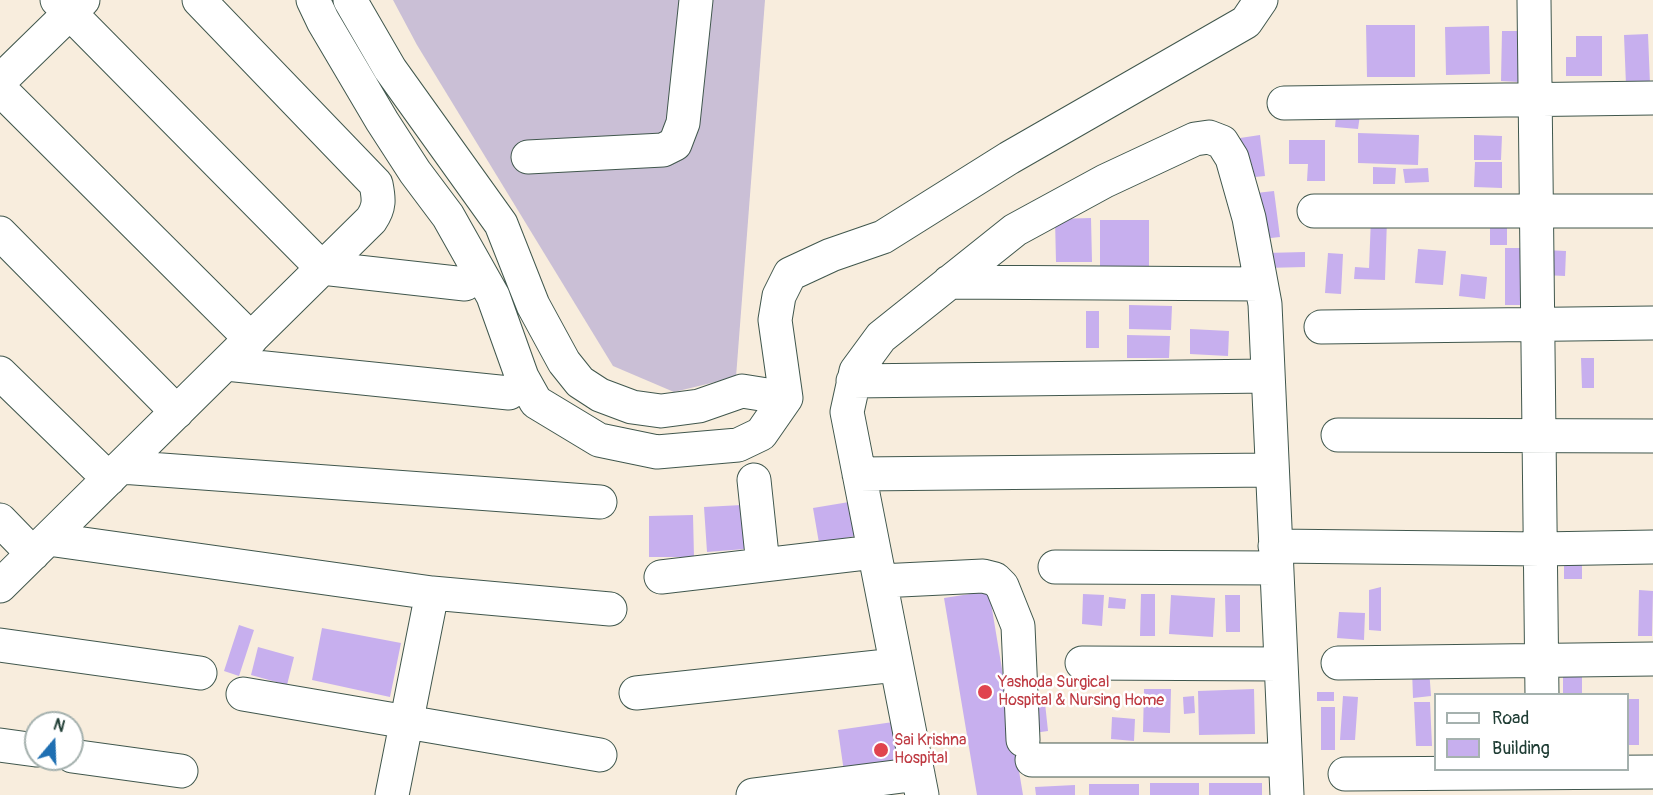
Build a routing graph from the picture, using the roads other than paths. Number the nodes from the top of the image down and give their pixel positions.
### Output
1 (199, 0) edge
2 (313, 0) edge
3 (350, 0) edge
4 (696, 0) edge
5 (1261, 0) edge
6 (1534, 0) edge
7 (70, 4) edge
8 (0, 81) edge
9 (0, 89) edge
10 (1653, 98) edge
11 (1535, 99) junction
12 (1284, 103) dead end
13 (445, 147) junction
14 (528, 157) dead end
15 (415, 172) junction
16 (380, 201) junction
17 (1314, 211) dead end
18 (1653, 211) edge
19 (1536, 212) junction
20 (0, 233) edge
21 (322, 268) junction
22 (949, 282) junction
23 (465, 284) dead end
24 (1261, 284) junction
25 (1538, 323) junction
26 (1653, 323) edge
27 (1321, 327) dead end
28 (250, 339) junction
29 (225, 364) junction
30 (0, 373) edge
31 (1268, 376) junction
32 (853, 381) junction
33 (509, 393) dead end
34 (786, 398) junction
35 (177, 412) junction
36 (1338, 435) dead end
37 (1653, 436) edge
38 (1539, 437) junction
39 (1271, 470) junction
40 (115, 473) junction
41 (859, 474) junction
42 (754, 480) dead end
43 (600, 502) dead end
44 (0, 520) edge
45 (41, 546) junction
46 (1653, 547) edge
47 (1540, 549) junction
48 (1275, 557) junction
49 (763, 565) junction
50 (877, 566) junction
51 (1055, 567) dead end
52 (661, 577) dead end
53 (0, 586) edge
54 (432, 593) junction
55 (610, 609) dead end
56 (0, 645) edge
57 (1653, 659) edge
58 (1541, 662) junction
59 (1082, 663) dead end
60 (1280, 663) junction
61 (1338, 663) dead end
62 (896, 665) junction
63 (200, 673) dead end
64 (636, 693) dead end
65 (1542, 693) edge
66 (243, 694) dead end
67 (406, 724) junction
68 (0, 745) edge
69 (24, 748) edge
70 (600, 755) dead end
71 (84, 758) edge
72 (1286, 760) junction
73 (181, 771) dead end
74 (1653, 772) edge
75 (1345, 774) dead end
76 (1543, 779) edge
77 (920, 784) edge
78 (392, 795) edge
79 (753, 795) edge
80 (1287, 795) edge

1 - 16 street
2 - 15 street
3 - 13 street
4 - 14 street
5 - 34 street
6 - 11 street
7 - 8 street
7 - 21 street
9 - 28 street
10 - 11 street
11 - 12 street
11 - 19 street
13 - 15 street
13 - 34 street
15 - 16 street
15 - 34 street
16 - 21 street
17 - 19 street
18 - 19 street
19 - 25 street
20 - 35 street
21 - 23 street
21 - 28 street
22 - 24 street
22 - 24 street
22 - 32 street
24 - 31 street
25 - 26 street
25 - 27 street
25 - 38 street
28 - 29 street
29 - 33 street
29 - 35 street
30 - 40 street
31 - 32 street
31 - 39 street
32 - 41 street
35 - 40 street
36 - 38 street
37 - 38 street
38 - 47 street
39 - 41 street
39 - 48 street
40 - 43 street
40 - 45 street
41 - 50 street
42 - 49 street
44 - 45 street
45 - 53 street
45 - 54 street
46 - 47 street
47 - 48 street
47 - 58 street
48 - 51 street
48 - 60 street
49 - 50 street
49 - 52 street
50 - 62 street
50 - 72 street
54 - 55 street
54 - 67 street
56 - 63 street
57 - 58 street
58 - 61 street
58 - 65 street
59 - 60 street
60 - 72 street
62 - 64 street
62 - 77 street
66 - 67 street
67 - 70 street
67 - 78 street
68 - 69 street
71 - 73 street
72 - 80 street
74 - 76 street
75 - 76 street
77 - 79 street

